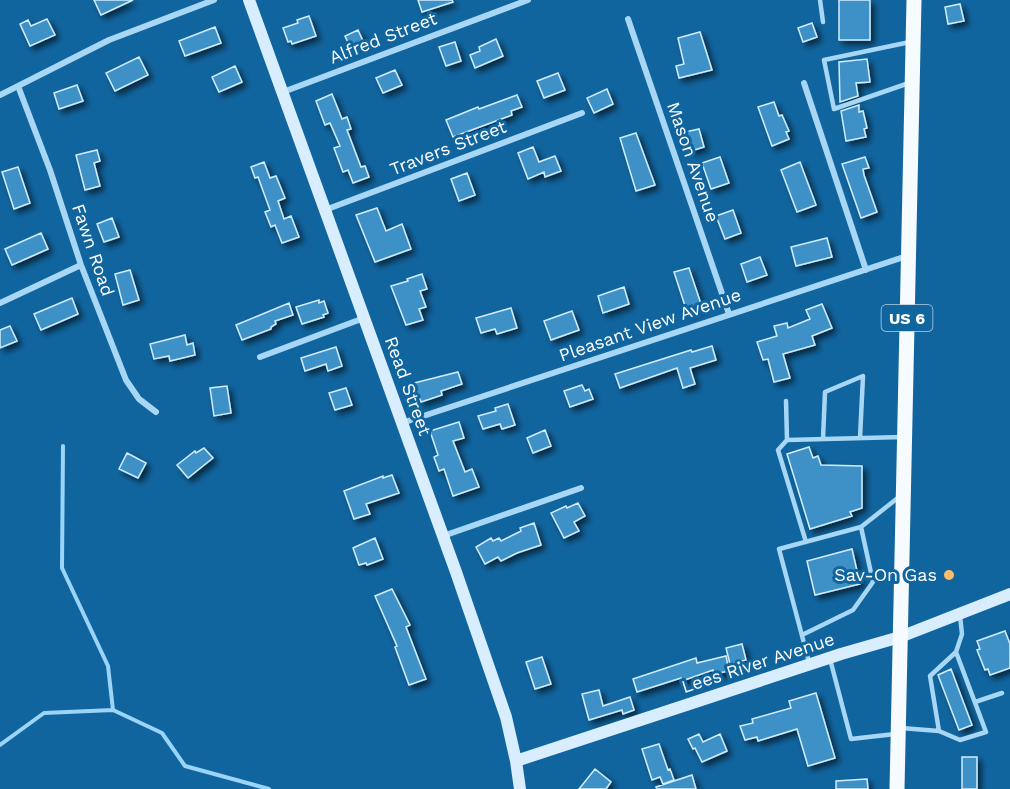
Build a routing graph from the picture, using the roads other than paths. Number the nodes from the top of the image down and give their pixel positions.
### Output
1 (214, 0) edge
2 (249, 0) edge
3 (528, 0) edge
4 (820, 0) edge
5 (914, 0) edge
6 (628, 19) dead end
7 (823, 22) dead end
8 (913, 41) junction
9 (912, 81) junction
10 (804, 83) dead end
11 (18, 86) junction
12 (282, 92) junction
13 (0, 95) edge
14 (582, 113) dead end
15 (325, 210) junction
16 (908, 256) junction
17 (81, 265) junction
18 (866, 270) junction
19 (0, 303) edge
20 (729, 314) junction
21 (364, 318) junction
22 (260, 357) dead end
23 (786, 401) dead end
24 (156, 412) dead end
25 (402, 423) junction
26 (906, 437) junction
27 (860, 438) junction
28 (823, 439) junction
29 (787, 440) junction
30 (581, 488) dead end
31 (904, 493) junction
32 (861, 527) junction
33 (443, 536) junction
34 (806, 542) junction
35 (1010, 596) edge
36 (960, 614) junction
37 (802, 635) junction
38 (900, 637) junction
39 (956, 652) junction
40 (830, 658) junction
41 (810, 665) junction
42 (1002, 693) dead end
43 (975, 702) junction
44 (898, 731) junction
45 (939, 731) junction
46 (516, 761) junction
47 (520, 789) edge
48 (897, 789) edge

1 - 11 street
2 - 12 main road, Read Street
3 - 12 street, Alfred Street
4 - 7 lane
5 - 8 main road, US 6
6 - 20 street, Mason Avenue
8 - 9 main road, US 6
8 - 9 lane
9 - 16 main road, US 6
10 - 18 street
11 - 13 street
11 - 17 street, Fawn Road
12 - 15 main road, Read Street
14 - 15 street, Travers Street
15 - 21 main road, Read Street
16 - 18 street, Pleasant View Avenue
16 - 26 main road, US 6
17 - 19 street
17 - 24 street, Fawn Road
18 - 20 street, Pleasant View Avenue
20 - 25 street, Pleasant View Avenue
21 - 22 street
21 - 25 main road, Read Street
23 - 29 lane
25 - 33 main road, Read Street
26 - 27 lane
26 - 31 main road, US 6
27 - 28 lane
27 - 28 lane
28 - 29 lane
29 - 34 lane
30 - 33 street
31 - 32 lane
31 - 38 main road, US 6
32 - 34 lane
32 - 37 lane
33 - 46 main road, Read Street
34 - 37 lane
35 - 36 main road, Lees River Avenue
36 - 38 main road, Lees River Avenue
36 - 39 lane
37 - 41 lane
38 - 40 main road, Lees River Avenue
38 - 44 main road, US 6
39 - 43 lane
39 - 45 lane
40 - 41 main road, Lees River Avenue
40 - 44 lane
41 - 46 main road, Lees River Avenue
42 - 43 lane
43 - 45 lane
44 - 45 lane
44 - 48 main road, US 6
46 - 47 main road, Read Street

